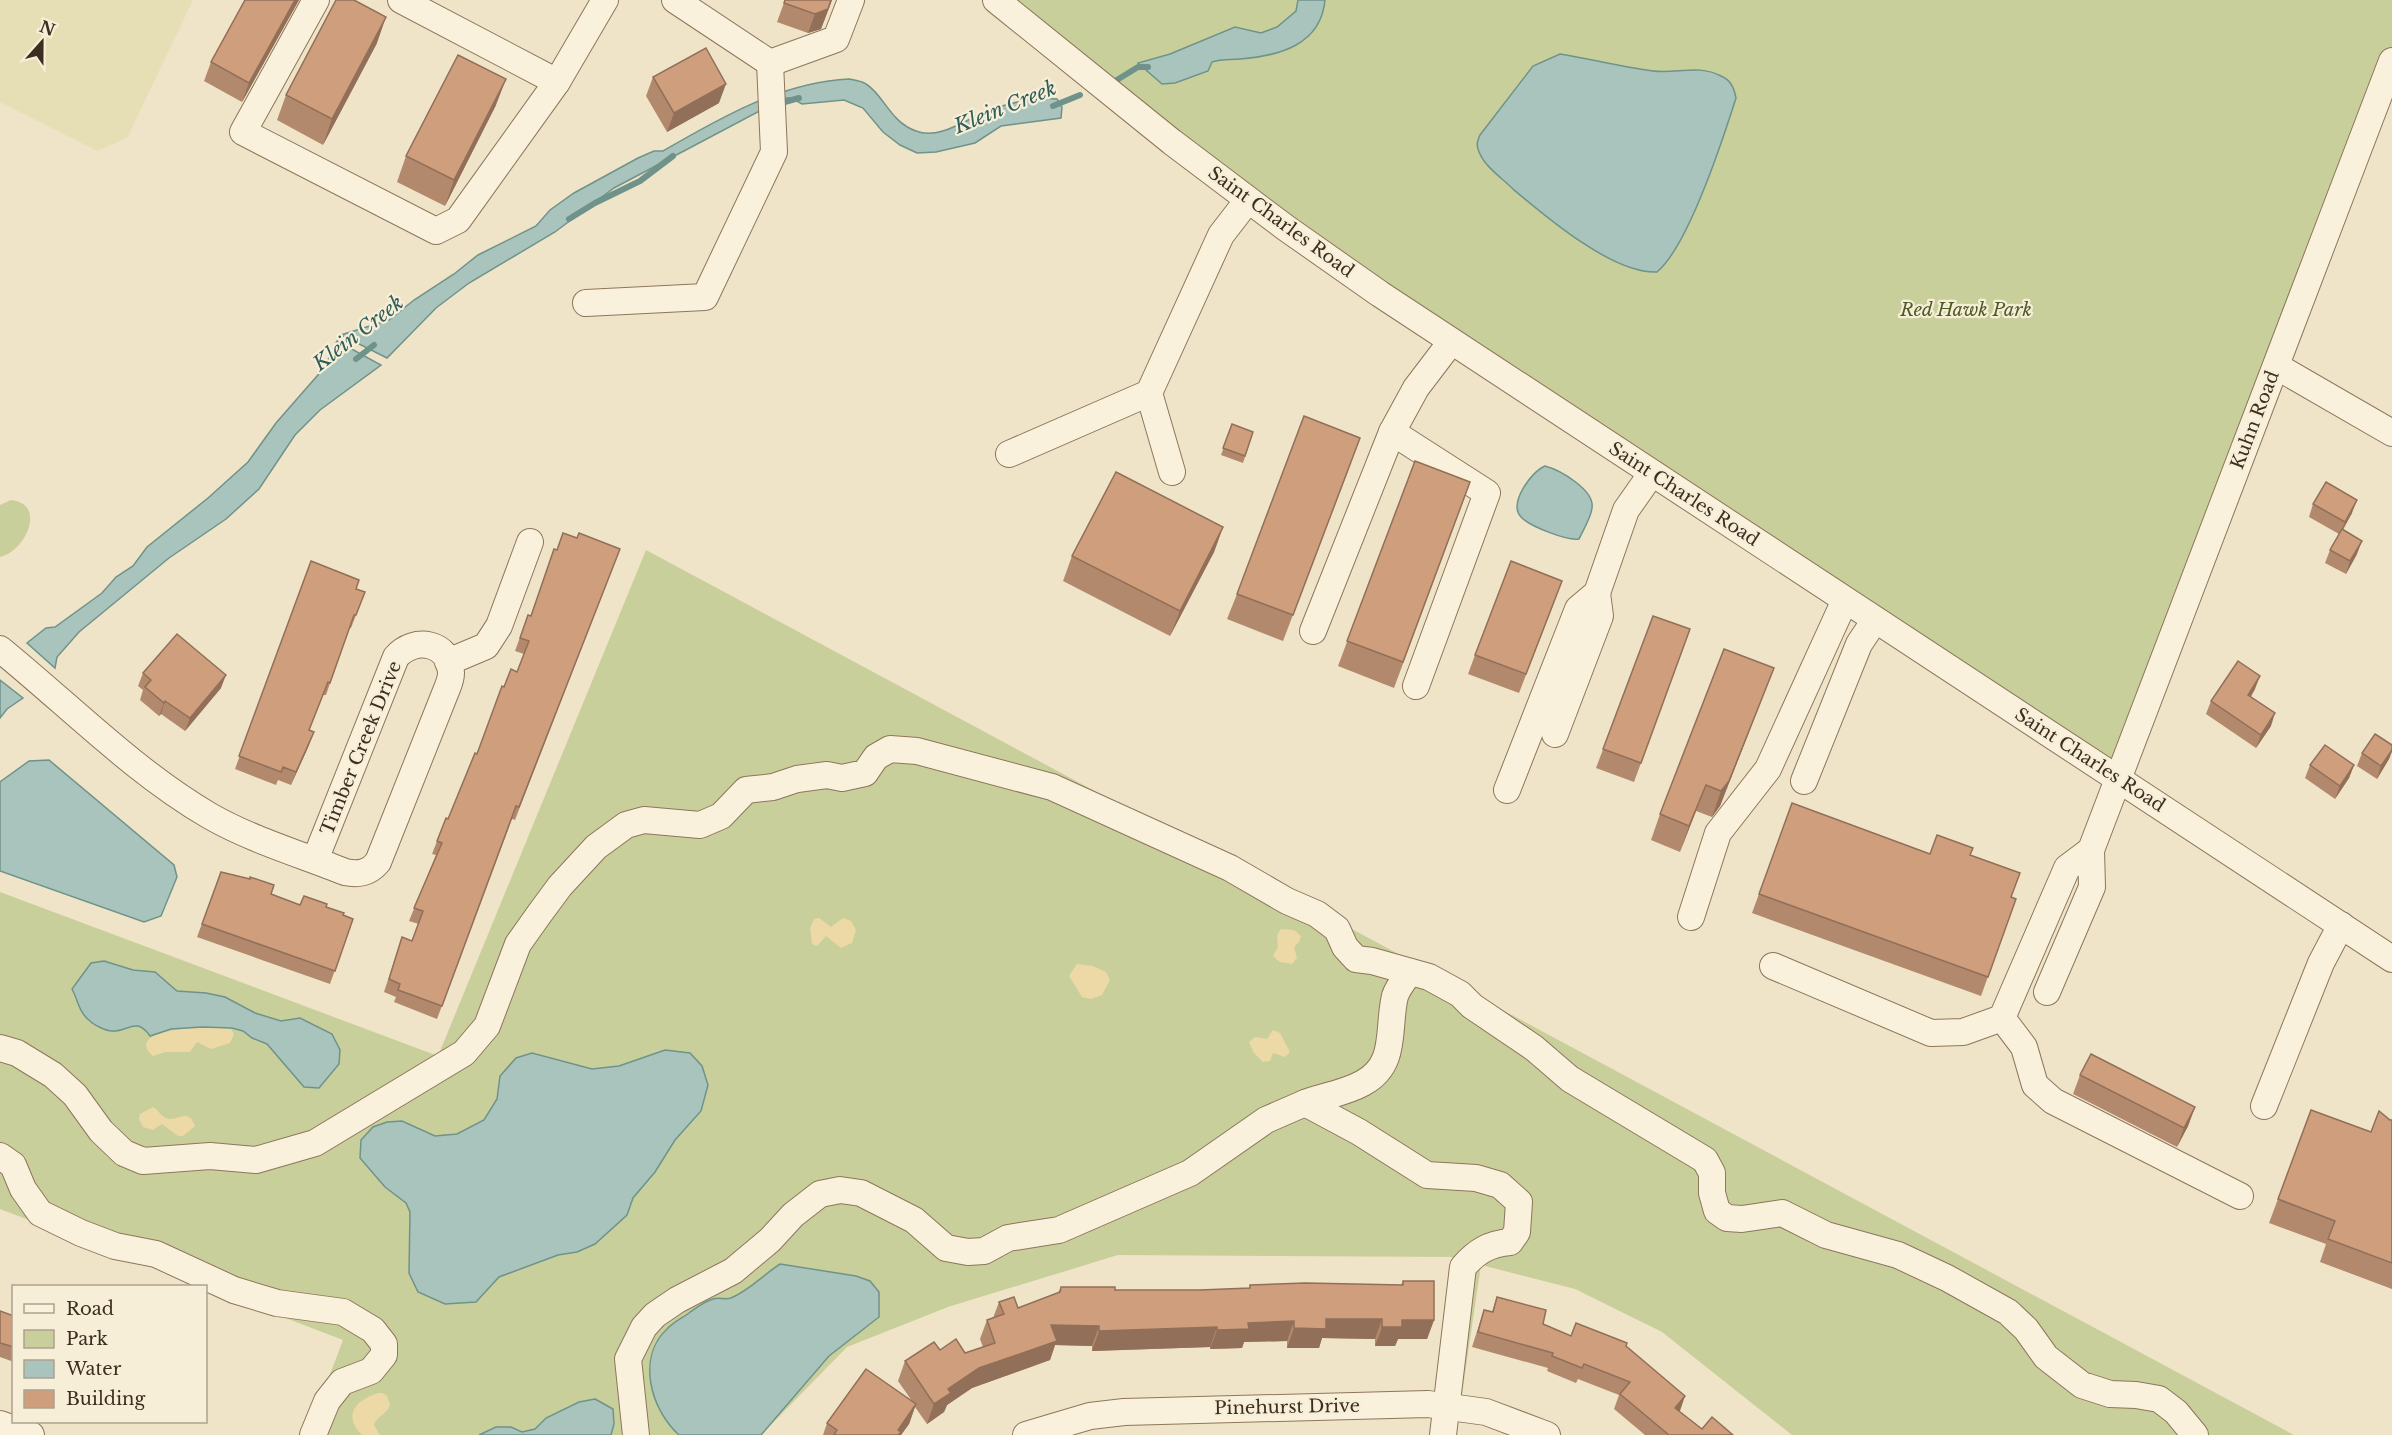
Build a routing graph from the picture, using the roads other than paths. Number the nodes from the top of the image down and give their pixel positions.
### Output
1 (316, 0) edge
2 (605, 0) edge
3 (675, 0) edge
4 (851, 0) edge
5 (996, 0) edge
6 (403, 1) edge
7 (2392, 61) edge
8 (770, 63) junction
9 (557, 82) junction
10 (1248, 200) junction
11 (586, 303) dead end
12 (1451, 342) junction
13 (2276, 366) junction
14 (1149, 393) junction
15 (1392, 432) junction
16 (2392, 433) edge
17 (1008, 454) dead end
18 (1172, 472) dead end
19 (1652, 472) junction
20 (530, 542) dead end
21 (1597, 593) junction
22 (1845, 600) junction
23 (1875, 620) junction
24 (1313, 631) dead end
25 (0, 649) edge
26 (448, 662) junction
27 (1416, 686) dead end
28 (1555, 734) dead end
29 (2118, 778) junction
30 (1804, 781) dead end
31 (1507, 790) dead end
32 (2091, 850) junction
33 (315, 860) junction
34 (1691, 917) dead end
35 (2341, 926) junction
36 (2392, 959) edge
37 (1773, 966) dead end
38 (1410, 972) junction
39 (2047, 992) dead end
40 (2002, 1018) junction
41 (0, 1048) edge
42 (1305, 1103) junction
43 (2264, 1106) dead end
44 (0, 1156) edge
45 (2240, 1196) dead end
46 (1447, 1406) junction
47 (0, 1424) edge
48 (31, 1435) edge
49 (313, 1435) edge
50 (636, 1435) edge
51 (1026, 1435) edge
52 (1443, 1435) edge
53 (1547, 1435) edge
54 (2195, 1435) edge

1 - 9 street
2 - 9 street
3 - 8 street
4 - 8 street
5 - 10 street, Saint Charles Road
6 - 9 street
7 - 13 street, Kuhn Road
8 - 11 street
10 - 12 street, Saint Charles Road
10 - 14 street
12 - 15 street
12 - 19 street, Saint Charles Road
13 - 16 street
13 - 29 street, Kuhn Road
14 - 17 street
14 - 18 street
15 - 24 street
15 - 27 street
19 - 21 street
19 - 22 street, Saint Charles Road
20 - 26 street
21 - 28 street
21 - 31 street
22 - 23 street, Saint Charles Road
22 - 34 street
23 - 29 street, Saint Charles Road
23 - 30 street
25 - 33 street
26 - 33 street
26 - 33 street, Timber Creek Drive
29 - 32 street, Kuhn Road
29 - 35 street, Saint Charles Road
32 - 39 street
32 - 40 street
35 - 36 street, Saint Charles Road
35 - 43 street
37 - 40 street
38 - 41 street
38 - 42 street
38 - 54 street
40 - 45 street
42 - 46 street
42 - 50 street
44 - 49 street
46 - 51 street, Pinehurst Drive
46 - 52 street
46 - 53 street, Pinehurst Drive
47 - 48 street

